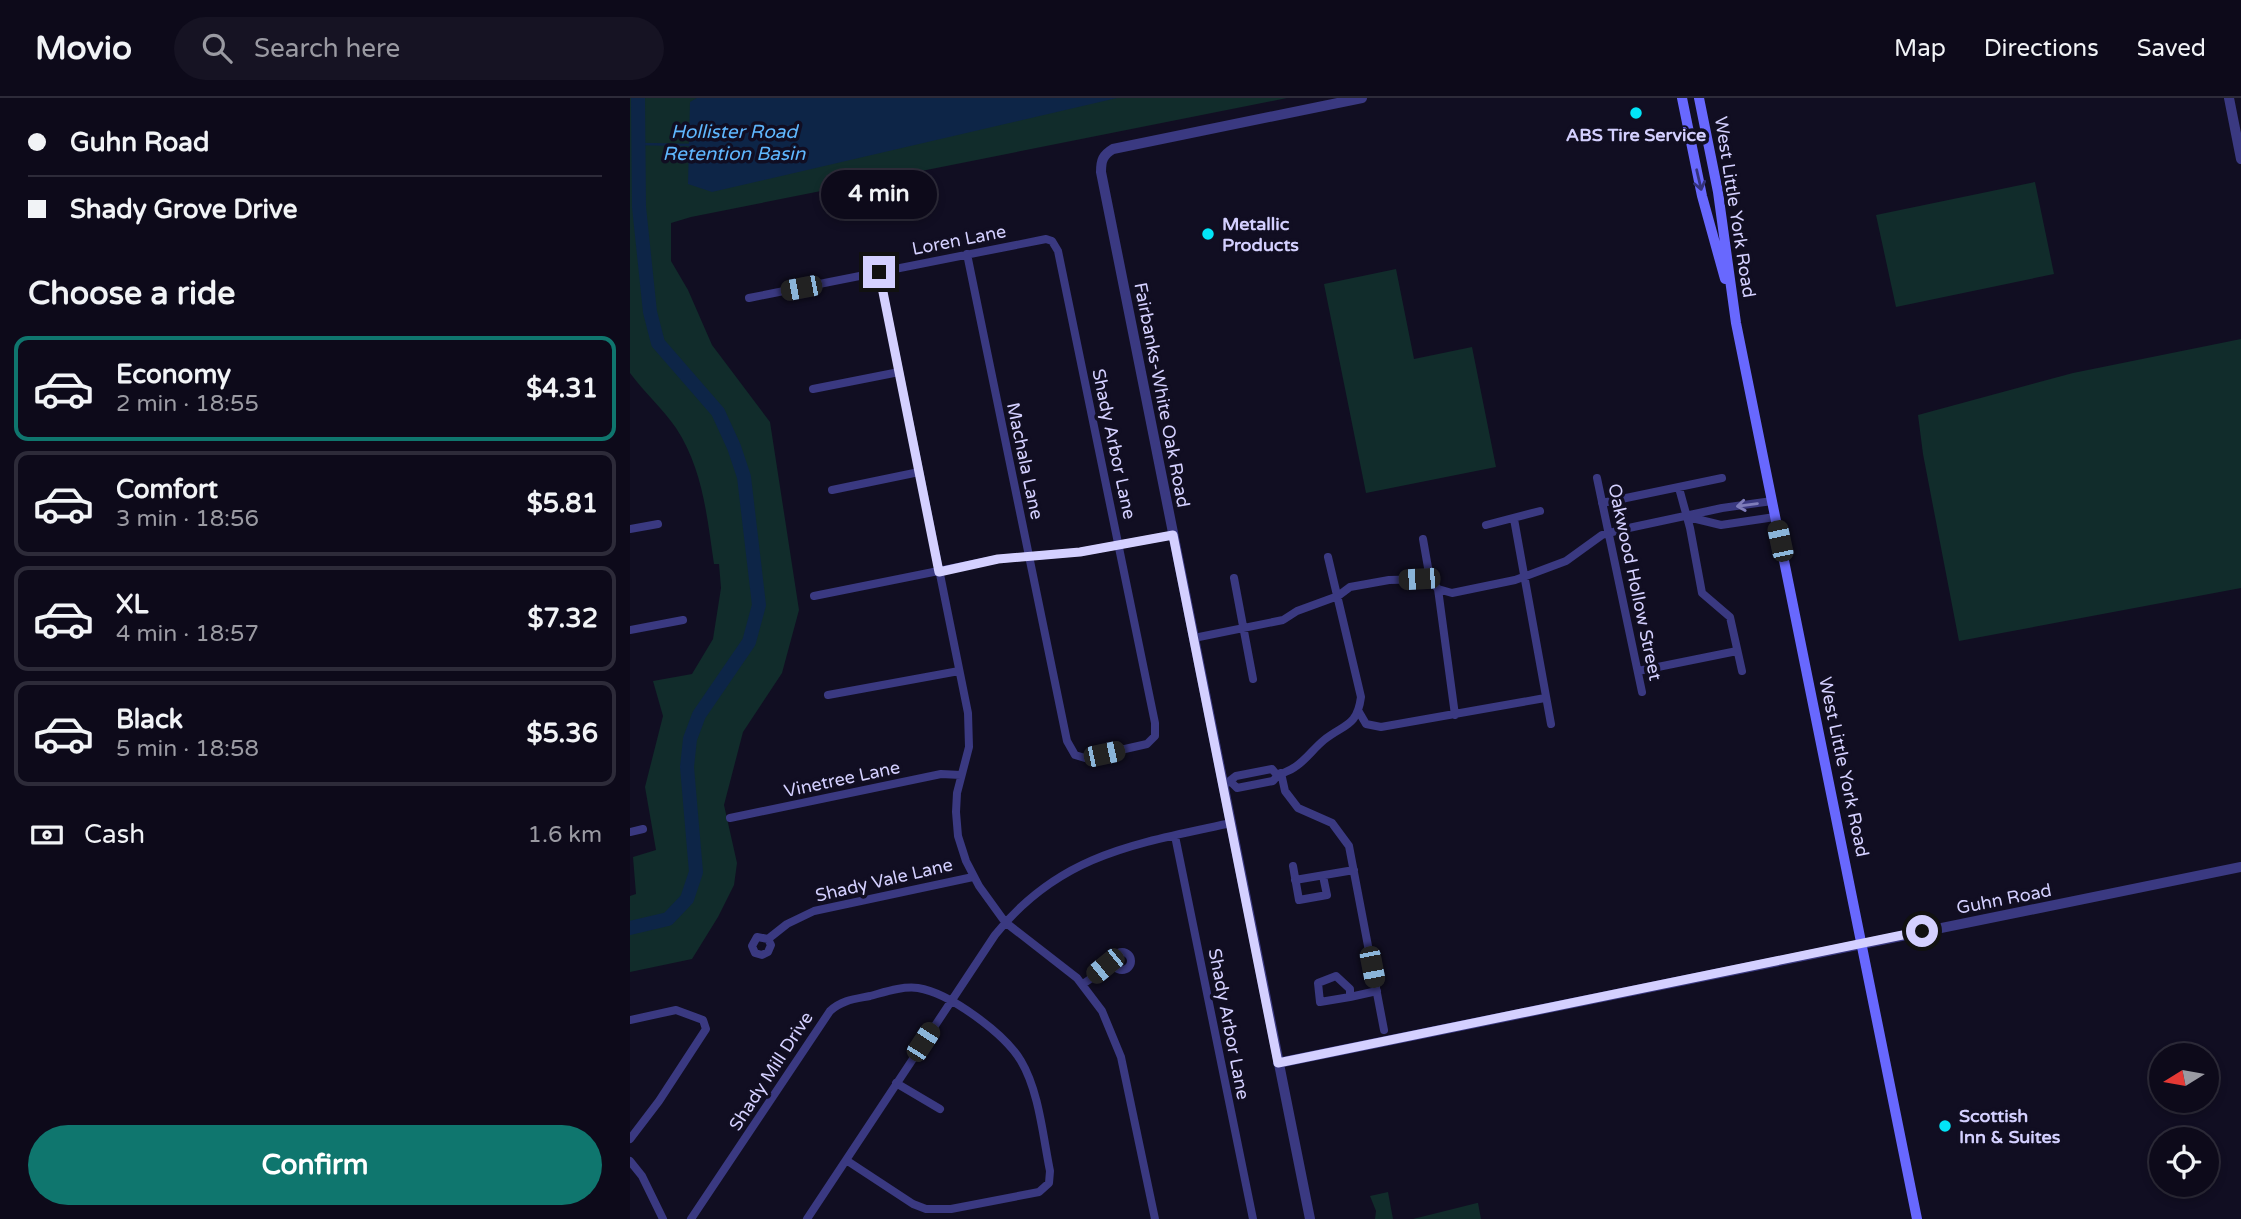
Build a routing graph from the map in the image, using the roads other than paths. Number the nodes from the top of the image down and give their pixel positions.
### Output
1 (1362, 98) edge
2 (1682, 98) edge
3 (1699, 98) edge
4 (2229, 98) edge
5 (2241, 159) edge
6 (1052, 241) joint
7 (967, 254) junction
8 (879, 272) junction
9 (749, 298) dead end
10 (1736, 323) junction
11 (899, 372) junction
12 (813, 389) dead end
13 (919, 472) junction
14 (1597, 478) dead end
15 (1722, 478) dead end
16 (1679, 488) junction
17 (832, 490) dead end
18 (1772, 501) junction
19 (1602, 503) junction
20 (1540, 511) dead end
21 (1685, 516) junction
22 (1775, 517) junction
23 (1514, 519) junction
24 (658, 524) dead end
25 (1486, 525) dead end
26 (630, 529) edge
27 (1609, 533) junction
28 (1173, 535) junction
29 (1423, 540) dead end
30 (1119, 546) junction
31 (1029, 557) junction
32 (1328, 557) dead end
33 (939, 572) junction
34 (1525, 576) junction
35 (1234, 578) dead end
36 (1430, 579) junction
37 (1438, 589) junction
38 (1338, 596) junction
39 (814, 597) dead end
40 (683, 620) dead end
41 (1243, 628) junction
42 (630, 630) edge
43 (1194, 638) junction
44 (1737, 651) junction
45 (959, 671) junction
46 (1638, 671) junction
47 (1742, 671) dead end
48 (1253, 679) dead end
49 (1642, 692) dead end
50 (828, 695) dead end
51 (1545, 698) junction
52 (1359, 712) junction
53 (1455, 715) junction
54 (1550, 724) dead end
55 (1075, 755) joint
56 (1279, 774) junction
57 (961, 775) junction
58 (1227, 783) junction
59 (730, 818) dead end
60 (1231, 823) junction
61 (643, 829) dead end
62 (630, 832) edge
63 (1175, 836) junction
64 (1293, 866) dead end
65 (2241, 867) edge
66 (1354, 870) junction
67 (1323, 876) junction
68 (973, 877) junction
69 (1295, 880) junction
70 (1005, 922) junction
71 (768, 939) dead end
72 (1863, 943) junction
73 (1113, 963) dead end
74 (1083, 984) junction
75 (1377, 991) junction
76 (1350, 997) dead end
77 (950, 1001) junction
78 (630, 1020) edge
79 (1384, 1030) dead end
80 (1278, 1063) junction
81 (896, 1083) junction
82 (940, 1109) dead end
83 (630, 1139) edge
84 (846, 1160) junction
85 (630, 1161) edge
86 (663, 1219) edge
87 (691, 1219) edge
88 (807, 1219) edge
89 (1155, 1219) edge
90 (1253, 1219) edge
91 (1310, 1219) edge
92 (1917, 1219) edge

1 - 28 street, Fairbanks-White Oak Road
2 -> 10 main road, West Little York Road
3 - 10 main road, West Little York Road
4 - 5 street
6 - 7 street, Loren Lane
6 - 30 street, Shady Arbor Lane
7 - 8 street, Loren Lane
7 - 31 street, Machala Lane
8 - 9 street, Loren Lane
8 - 11 street
10 - 18 main road, West Little York Road
11 - 12 street
11 - 13 street
13 - 17 street
13 - 33 street
14 - 19 street, Oakwood Hollow Street
15 - 16 street
16 - 19 street
16 - 21 street
18 -> 21 street
18 - 22 main road, West Little York Road
19 - 27 street, Oakwood Hollow Street
20 - 23 street
21 - 22 street
21 - 27 street
21 - 44 street
22 - 72 main road, West Little York Road
23 - 25 street
23 - 34 street
24 - 26 street
27 - 34 street
27 - 46 street, Oakwood Hollow Street
28 - 30 street
28 - 43 street, Fairbanks-White Oak Road
29 - 36 street
30 - 31 street
30 - 55 street, Shady Arbor Lane
31 - 33 street
31 - 55 street, Machala Lane
32 - 38 street
33 - 39 street
33 - 45 street
34 - 37 street
34 - 51 street
35 - 41 street
36 - 37 street
36 - 38 street
37 - 53 street
38 - 41 street
38 - 52 street
40 - 42 street
41 - 43 street
41 - 48 street
43 - 58 street, Fairbanks-White Oak Road
44 - 46 street
44 - 47 street
45 - 50 street
45 - 57 street
46 - 49 street, Oakwood Hollow Street
51 - 53 street
51 - 54 street
52 - 53 street
52 - 56 street
56 - 58 street
56 - 66 street
57 - 59 street, Vinetree Lane
57 - 68 street
58 - 60 street, Fairbanks-White Oak Road
60 - 63 street
60 - 80 street, Fairbanks-White Oak Road
61 - 62 street
63 - 70 street
63 - 90 street, Shady Arbor Lane
64 - 69 street
65 - 72 street, Guhn Road
66 - 67 street
66 - 75 street
67 - 69 street
67 - 69 street
68 - 70 street
68 - 71 street, Shady Vale Lane
70 - 74 street
70 - 77 street
72 - 80 street, Guhn Road
72 - 92 main road, West Little York Road
73 - 74 street
74 - 89 street
75 - 76 street
75 - 79 street
77 - 81 street
77 - 84 street, Shady Mill Drive
77 - 87 street, Shady Mill Drive
78 - 83 street
80 - 91 street, Fairbanks-White Oak Road
81 - 82 street
81 - 84 street
84 - 88 street
85 - 86 street

